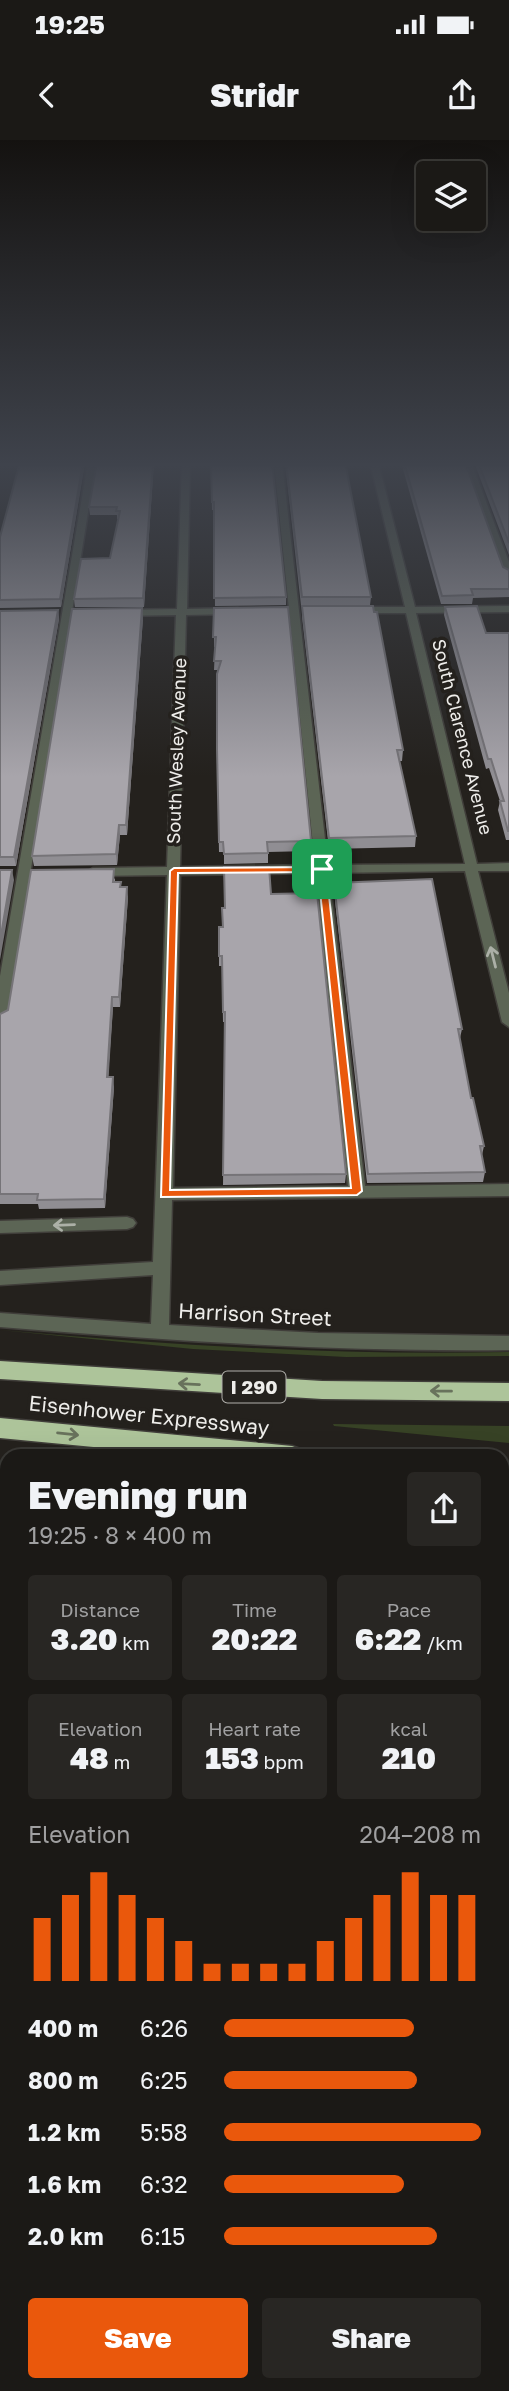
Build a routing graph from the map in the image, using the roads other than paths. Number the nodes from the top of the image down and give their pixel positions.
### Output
1 (75, 567) edge
2 (182, 567) edge
3 (289, 567) edge
4 (400, 567) edge
5 (509, 609) edge
6 (335, 610) edge
7 (411, 610) junction
8 (254, 611) edge
9 (181, 612) junction
10 (53, 613) edge
11 (67, 613) junction
12 (80, 613) edge
13 (107, 613) edge
14 (472, 867) junction
15 (509, 867) edge
16 (322, 869) junction
17 (174, 871) junction
18 (78, 872) edge
19 (0, 1019) edge
20 (509, 1021) edge
21 (509, 1190) edge
22 (357, 1191) junction
23 (165, 1194) junction
24 (127, 1223) dead end
25 (0, 1227) edge
26 (162, 1268) junction
27 (0, 1278) edge
28 (0, 1320) edge
29 (160, 1333) junction
30 (509, 1343) edge
31 (0, 1370) edge
32 (509, 1392) edge
33 (0, 1428) edge
34 (219, 1449) edge

1 - 11 street
2 - 9 street, South Wesley Avenue
3 - 16 street
4 - 7 street, South Clarence Avenue
5 - 7 street
6 - 7 street
7 - 14 street, South Clarence Avenue
8 - 9 street
9 - 13 street
9 - 17 street, South Wesley Avenue
10 - 11 street
11 - 12 street
11 - 19 street
14 - 15 street
14 - 16 street
20 -> 14 street, South Clarence Avenue
16 - 17 street
16 - 22 street
17 - 18 street
17 - 23 street, South Wesley Avenue
21 - 22 street
22 - 23 street
23 - 26 street, South Wesley Avenue
24 -> 25 street
26 - 27 street
26 - 29 street, South Wesley Avenue
28 - 29 street, Harrison Street
29 - 30 street, Harrison Street
32 -> 31 highway, Eisenhower Expressway / I 290
33 -> 34 highway, Eisenhower Expressway

